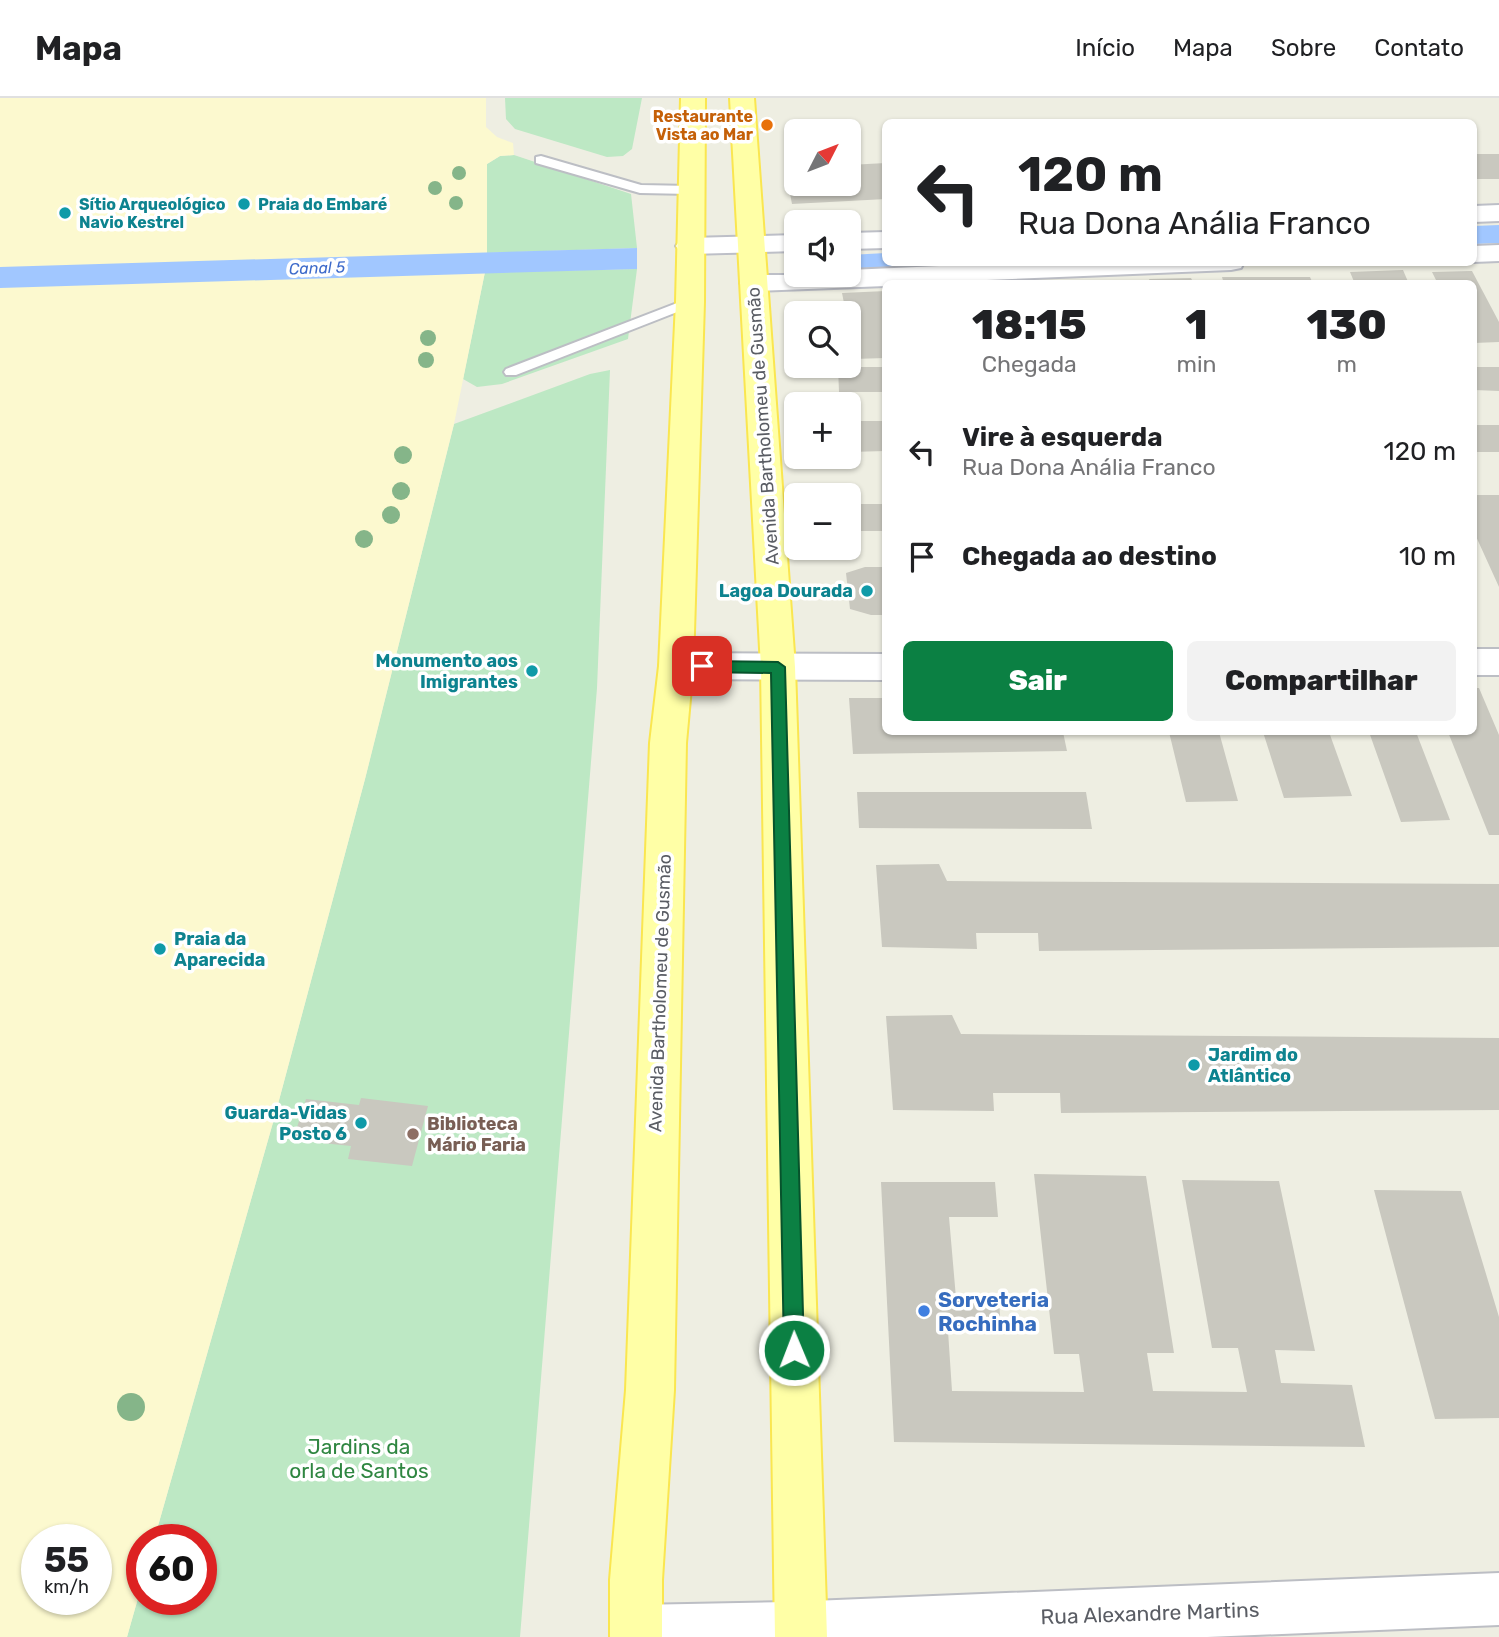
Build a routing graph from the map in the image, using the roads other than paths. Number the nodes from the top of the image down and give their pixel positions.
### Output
1 (693, 98) edge
2 (742, 98) edge
3 (748, 98) edge
4 (541, 160) dead end
5 (691, 190) junction
6 (1499, 213) edge
7 (1477, 214) edge
8 (882, 240) edge
9 (861, 241) edge
10 (784, 244) edge
11 (751, 245) junction
12 (690, 246) junction
13 (1499, 253) edge
14 (1477, 254) edge
15 (1140, 266) edge
16 (754, 283) junction
17 (690, 302) junction
18 (511, 372) dead end
19 (1477, 662) edge
20 (1499, 662) edge
21 (676, 666) junction
22 (778, 667) junction
23 (882, 667) edge
24 (1499, 1599) edge
25 (801, 1632) edge
26 (636, 1634) edge

1 - 5 main road, Avenida Bartholomeu de Gusmão
2 - 3 main road
2 - 11 main road, Avenida Bartholomeu de Gusmão
4 - 5 lane
5 - 12 main road, Avenida Bartholomeu de Gusmão
6 - 7 main road
8 - 9 main road
10 - 11 main road
11 - 12 main road
11 - 16 main road, Avenida Bartholomeu de Gusmão
12 - 17 main road, Avenida Bartholomeu de Gusmão
13 - 14 main road
15 - 16 main road
16 - 22 main road, Avenida Bartholomeu de Gusmão
17 - 18 lane
17 - 21 main road, Avenida Bartholomeu de Gusmão
19 - 20 main road
21 - 22 main road
21 - 26 main road, Avenida Bartholomeu de Gusmão
22 - 23 main road
22 - 25 main road, Avenida Bartholomeu de Gusmão
24 - 25 main road, Rua Alexandre Martins
25 - 26 main road, Rua Alexandre Martins

